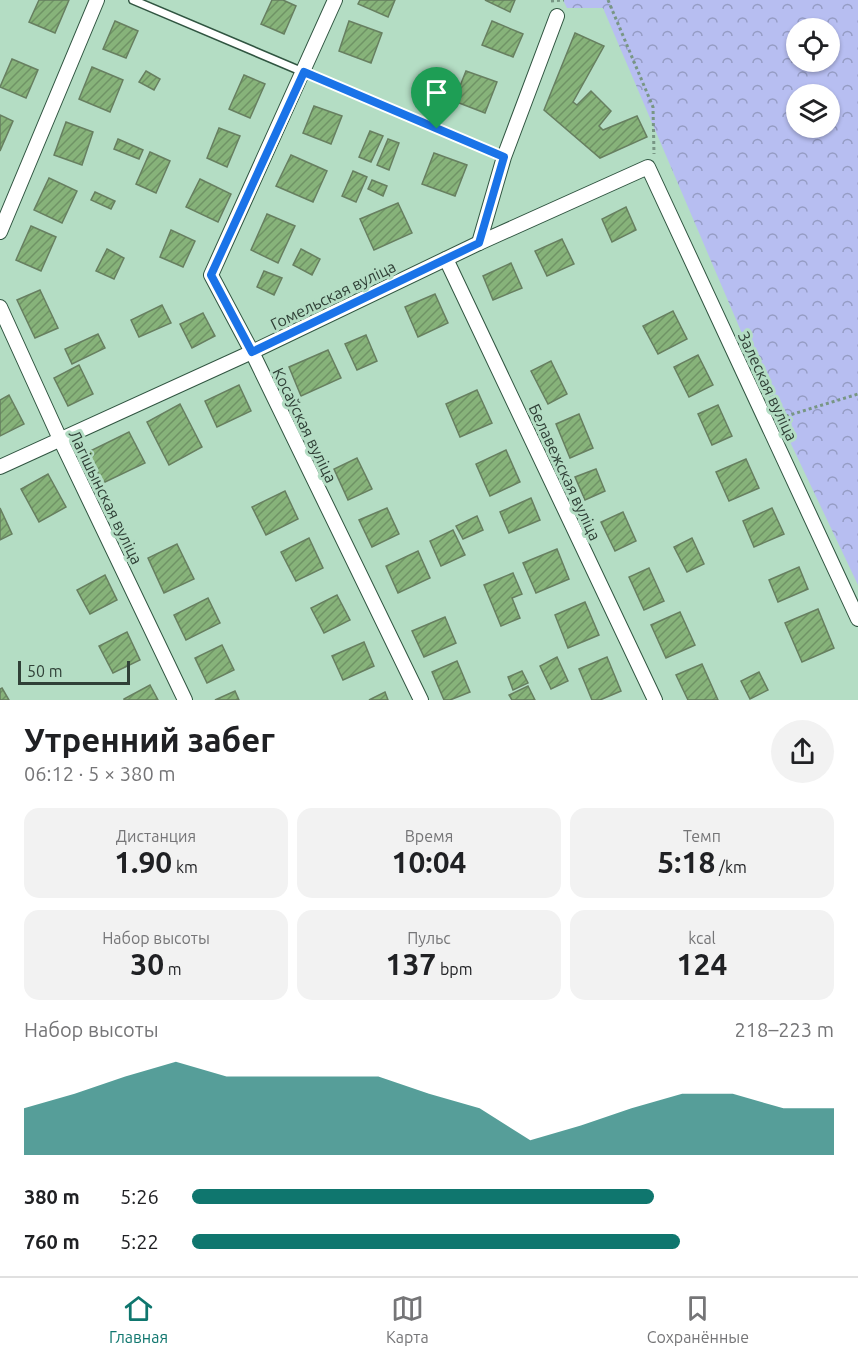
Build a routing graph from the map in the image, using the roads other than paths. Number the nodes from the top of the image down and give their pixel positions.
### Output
1 (97, 0) edge
2 (134, 0) edge
3 (335, 0) edge
4 (557, 16) dead end
5 (304, 72) junction
6 (504, 157) junction
7 (648, 166) joint
8 (0, 232) edge
9 (479, 243) junction
10 (446, 259) junction
11 (0, 307) edge
12 (252, 352) junction
13 (60, 440) junction
14 (0, 467) edge
15 (858, 619) edge
16 (185, 700) edge
17 (421, 700) edge
18 (655, 700) edge

1 - 8 street
2 - 5 lane
3 - 5 street, Косаўская вуліца
4 - 6 street
5 - 6 lane
5 - 12 street, Косаўская вуліца
6 - 9 street
7 - 9 street, Гомельская вуліца
7 - 15 street, Залеская вуліца
9 - 10 street, Гомельская вуліца
10 - 12 street, Гомельская вуліца
10 - 18 street, Белавежская вуліца
11 - 13 street, Лагішынская вуліца
12 - 13 street, Гомельская вуліца
12 - 17 street, Косаўская вуліца
13 - 14 street, Гомельская вуліца
13 - 16 street, Лагішынская вуліца

